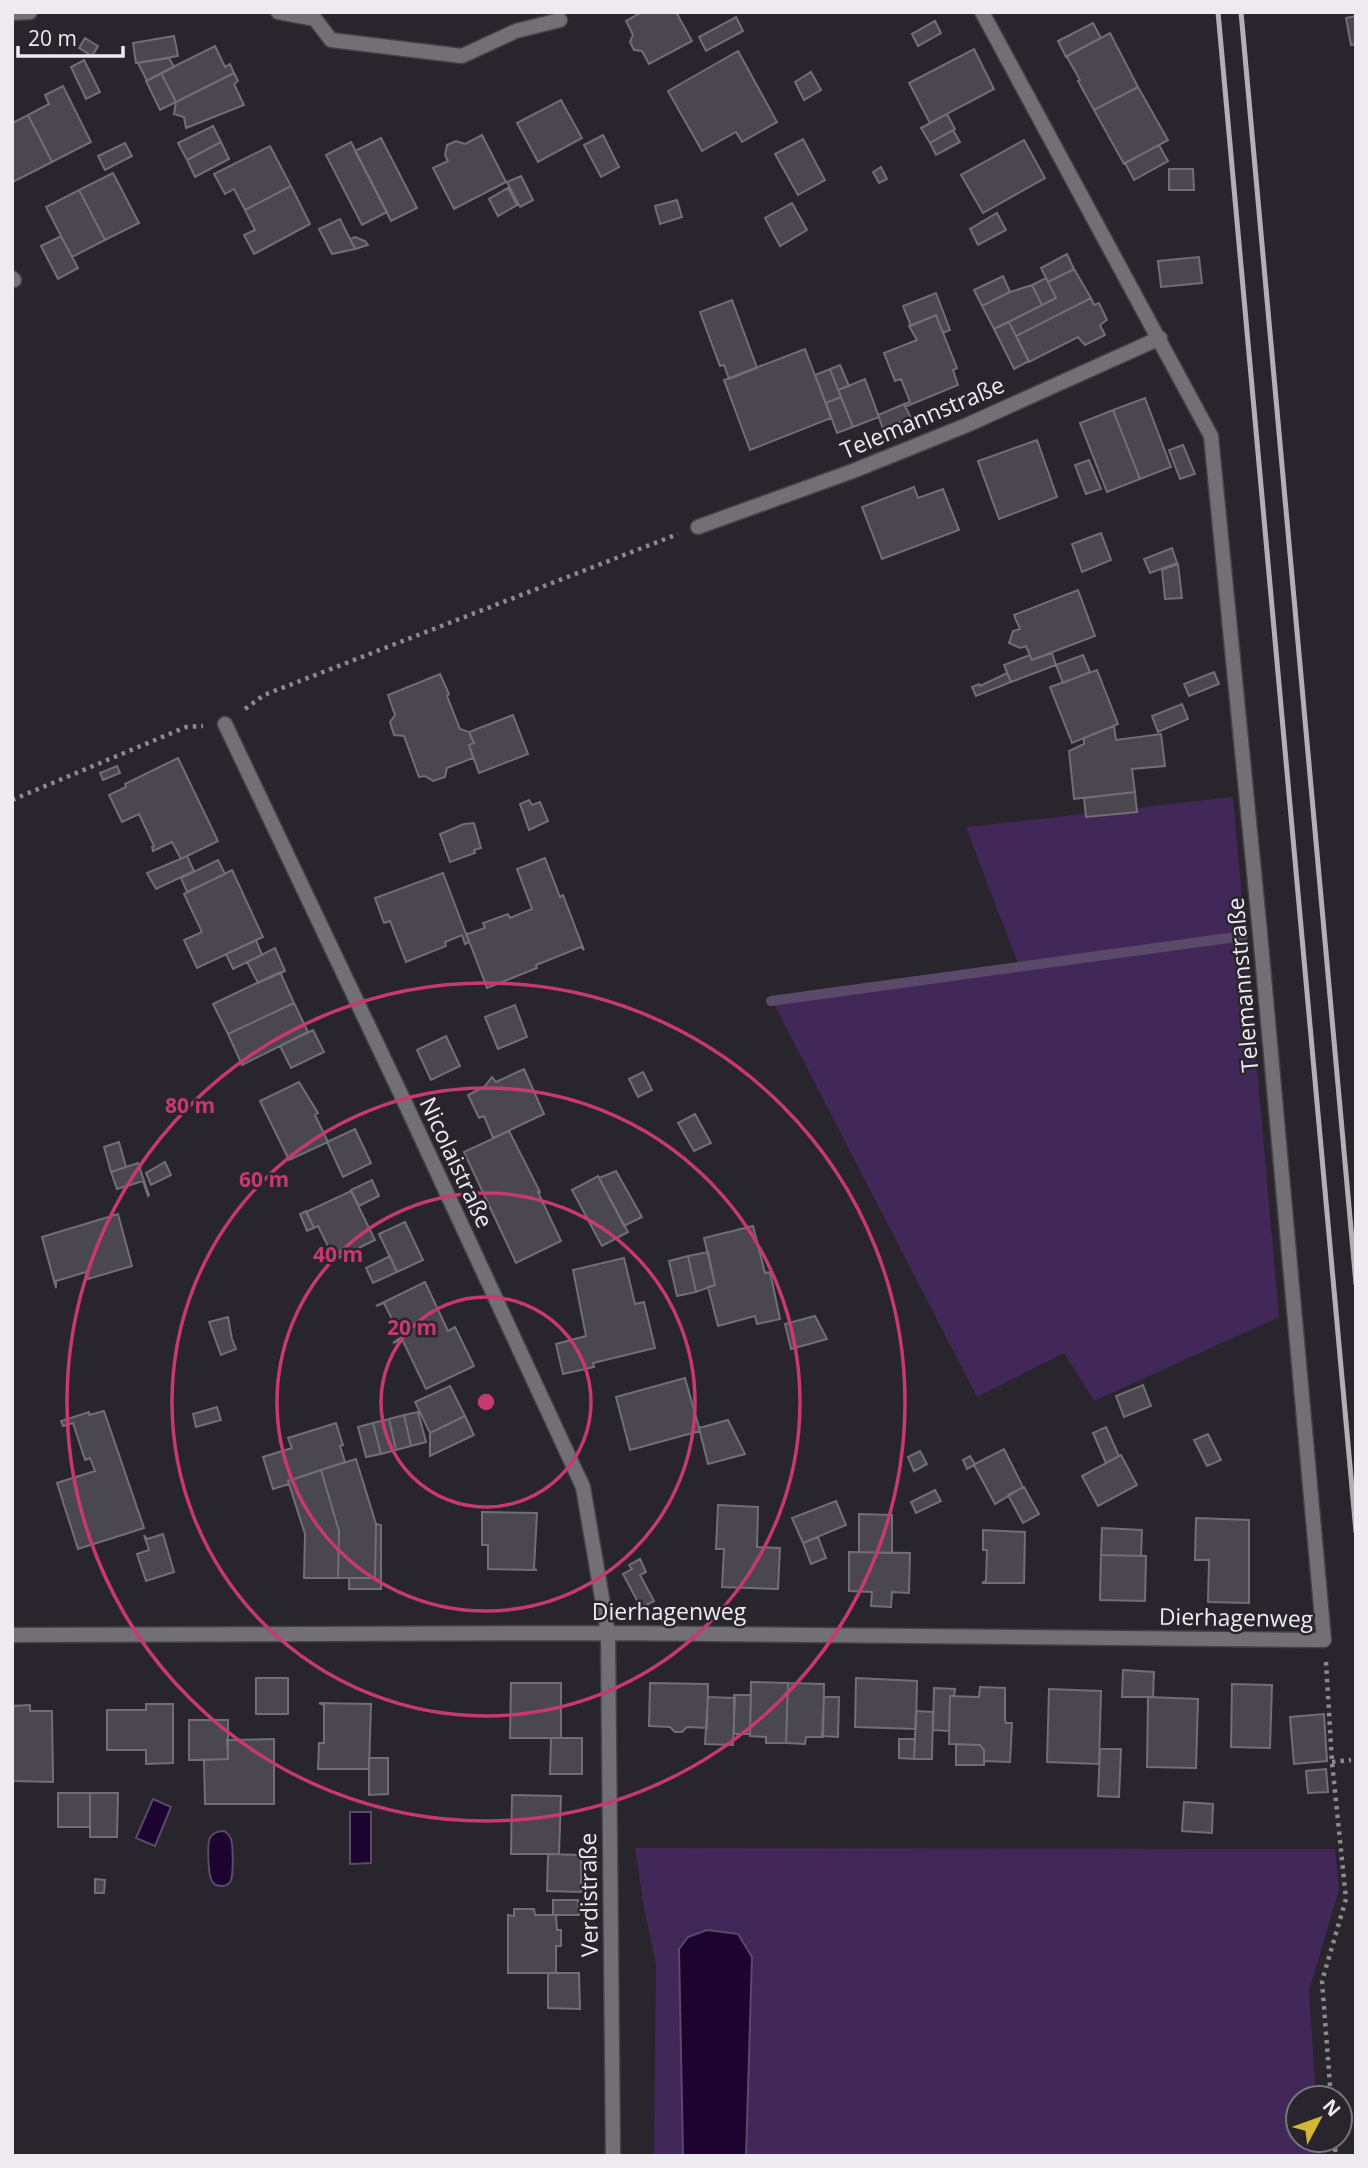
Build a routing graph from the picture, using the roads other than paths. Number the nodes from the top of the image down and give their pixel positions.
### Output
1 (30, 12) edge
2 (278, 12) edge
3 (982, 12) edge
4 (12, 13) edge
5 (560, 20) dead end
6 (1160, 338) junction
7 (698, 527) road end
8 (225, 724) road end
9 (608, 1633) junction
10 (12, 1635) edge
11 (1324, 1640) joint
12 (613, 2156) edge

1 - 4 street
2 - 5 street
3 - 6 street, Telemannstraße
6 - 7 street, Telemannstraße
6 - 11 street, Telemannstraße
8 - 9 street, Nicolaistraße
9 - 10 street, Dierhagenweg
9 - 11 street, Dierhagenweg
9 - 12 street, Verdistraße

